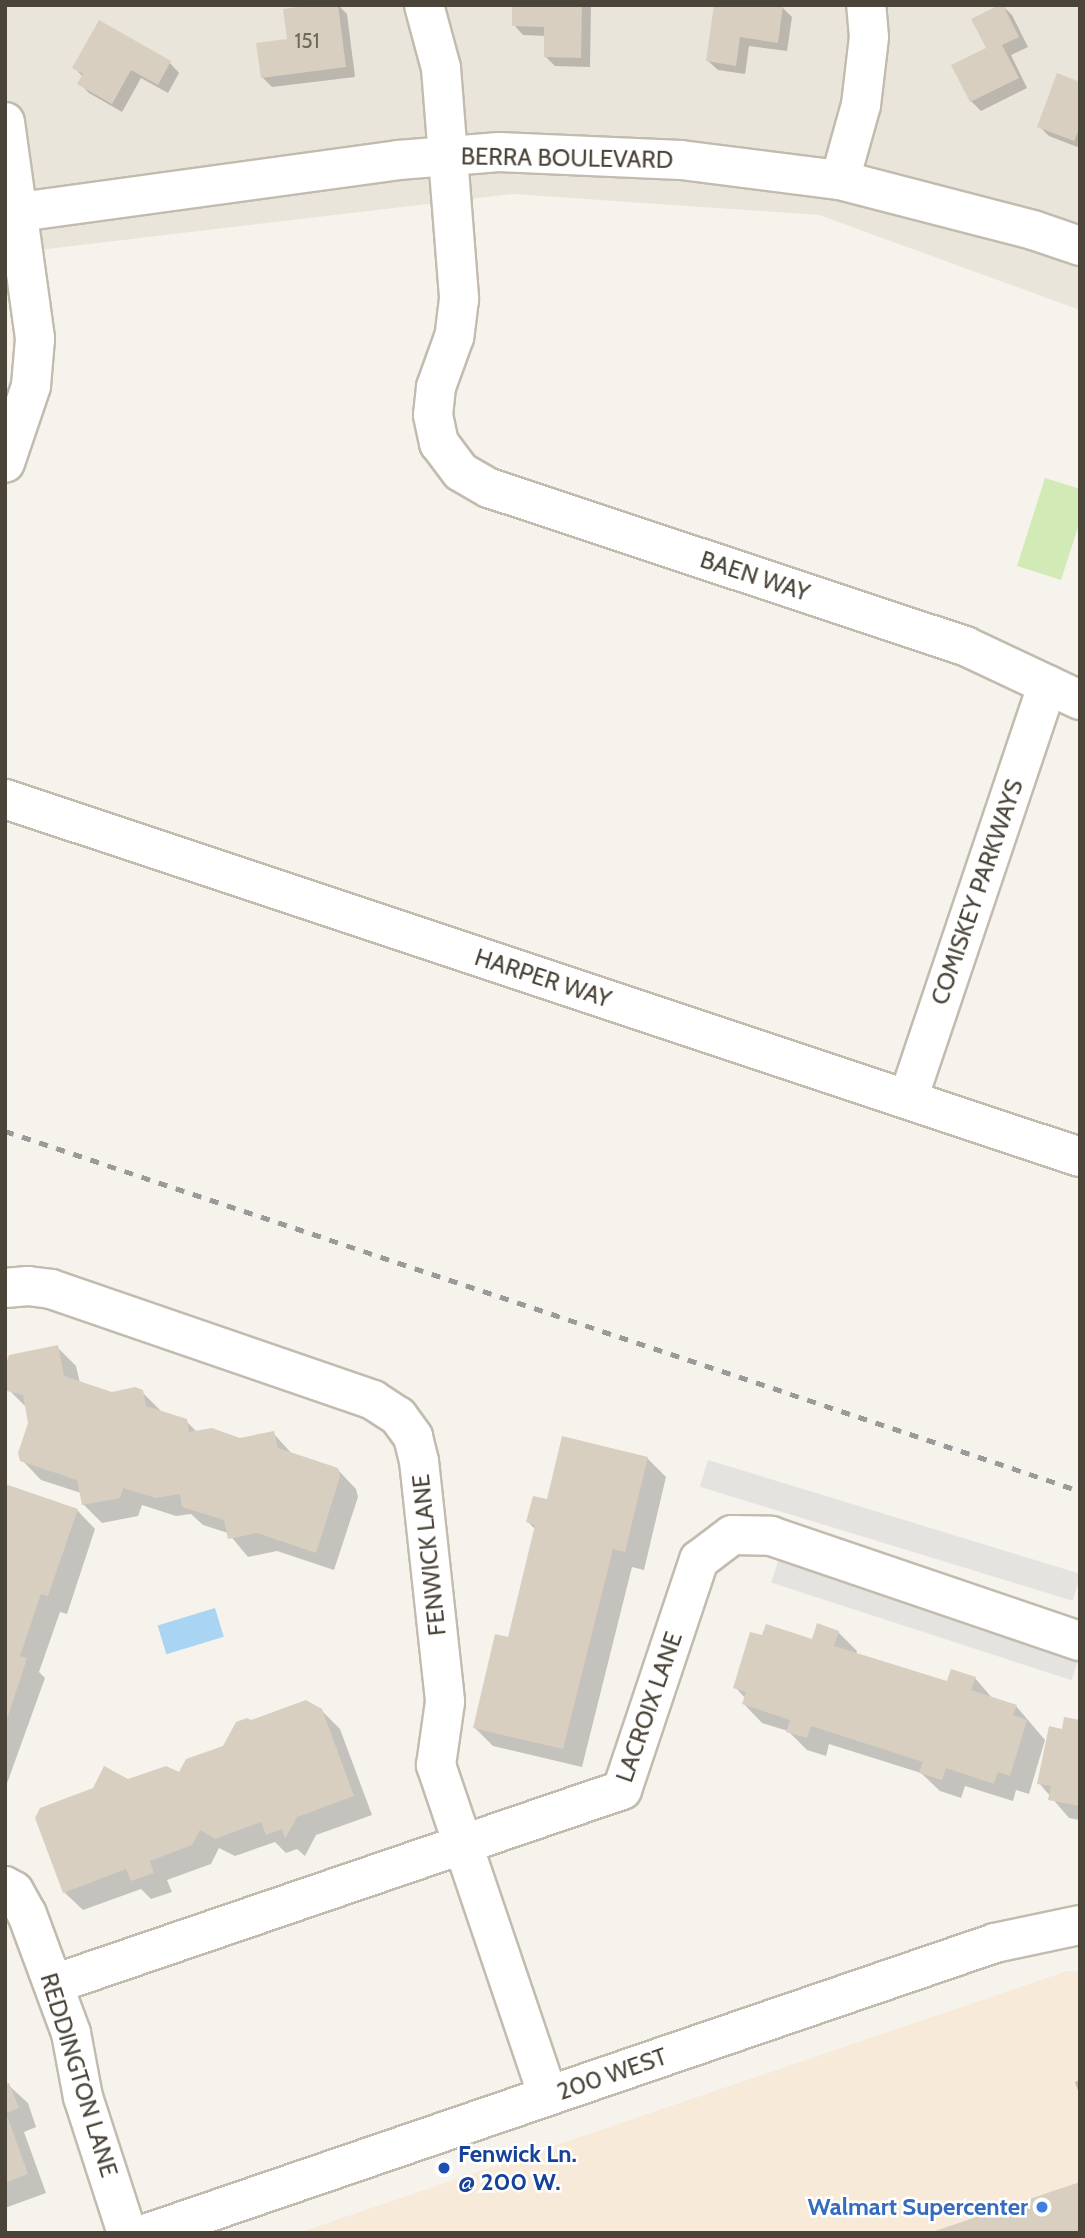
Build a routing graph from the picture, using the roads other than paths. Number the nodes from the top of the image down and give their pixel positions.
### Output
1 (424, 5) edge
2 (866, 5) edge
3 (5, 122) edge
4 (447, 155) junction
5 (840, 180) junction
6 (12, 213) edge
7 (1080, 246) edge
8 (5, 463) edge
9 (1064, 692) edge
10 (5, 799) edge
11 (908, 1100) junction
12 (1080, 1157) edge
13 (5, 1288) edge
14 (1080, 1641) edge
15 (462, 1847) junction
16 (5, 1886) edge
17 (1080, 1925) edge
18 (54, 1984) junction
19 (548, 2096) junction
20 (127, 2233) edge
21 (148, 2233) edge

1 - 4 street
2 - 5 street
3 - 6 street
4 - 5 street, BERRA BOULEVARD
4 - 6 street, BERRA BOULEVARD
4 - 9 street, BAEN WAY
5 - 7 street, BERRA BOULEVARD
6 - 8 street
9 - 11 street, COMISKEY PARKWAYS
10 - 11 street, HARPER WAY
11 - 12 street, HARPER WAY
13 - 15 street, FENWICK LANE
14 - 15 street, LACROIX LANE
15 - 18 street, LACROIX LANE
15 - 19 street, FENWICK LANE
16 - 18 street, REDDINGTON LANE
17 - 19 street, 200 WEST
18 - 20 street, REDDINGTON LANE
19 - 21 street, 200 WEST

